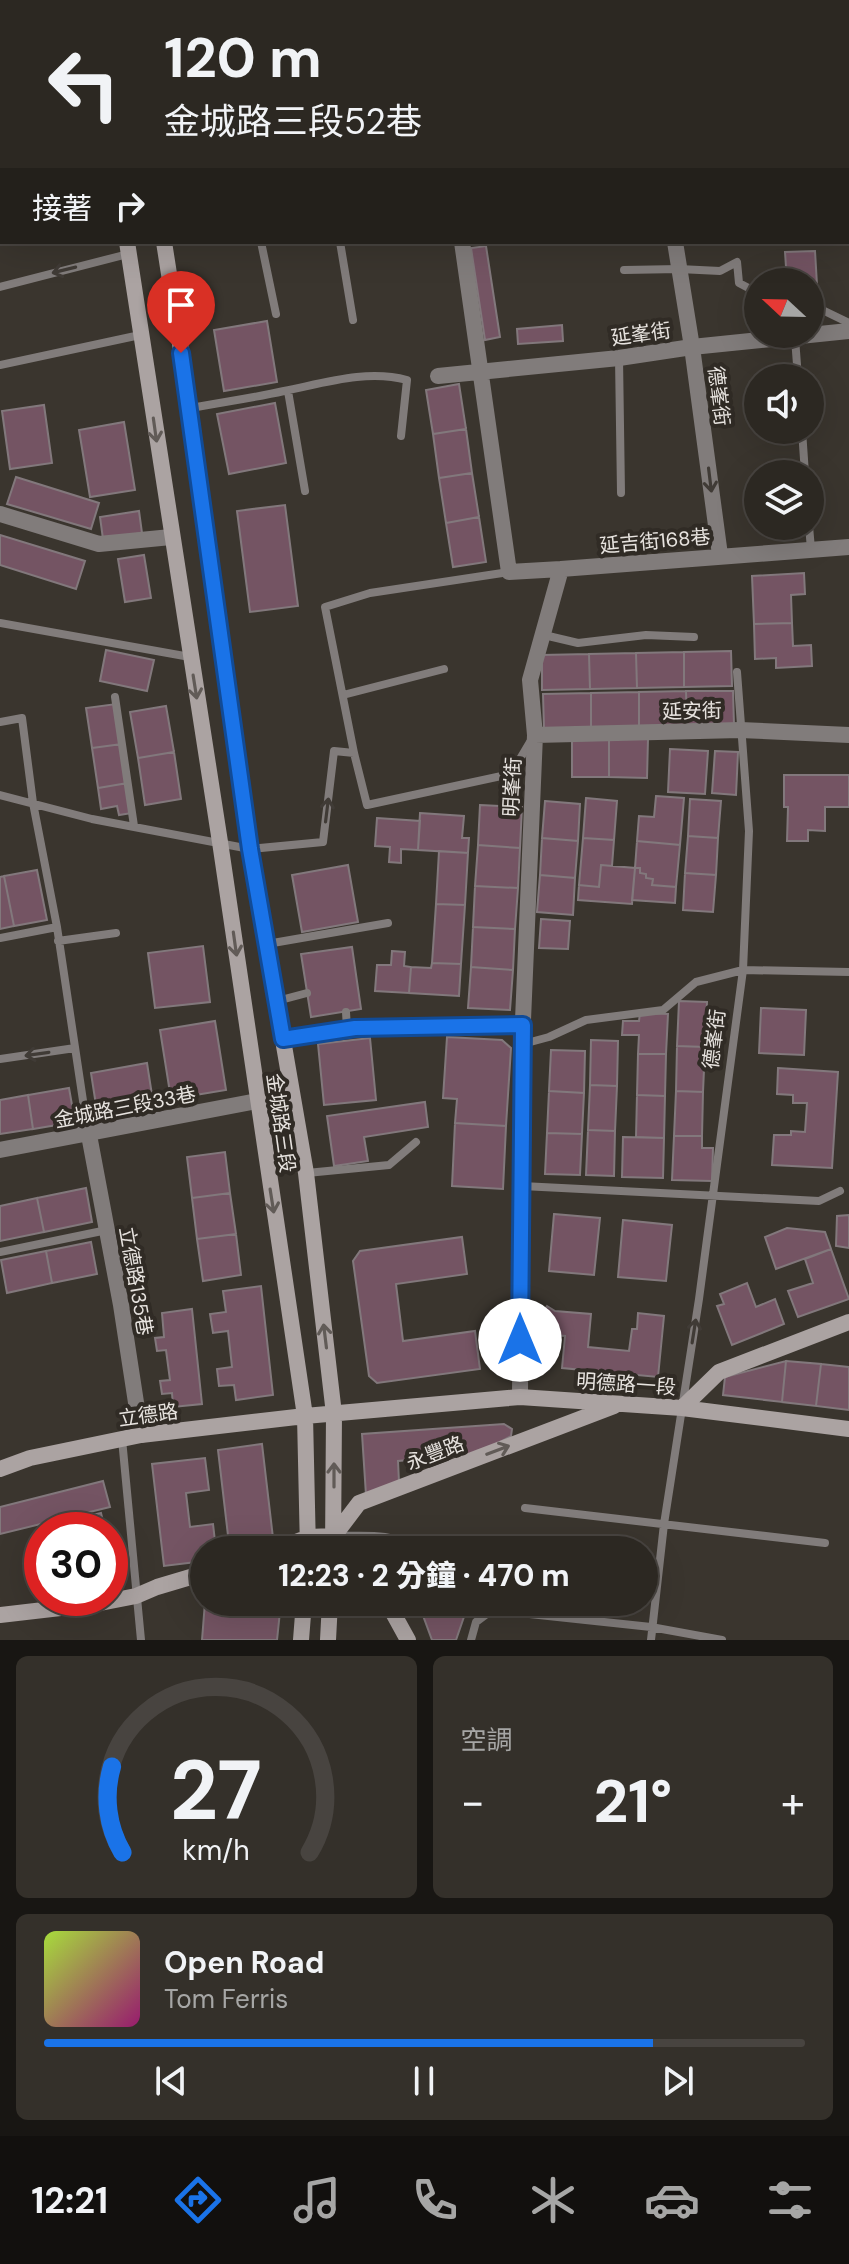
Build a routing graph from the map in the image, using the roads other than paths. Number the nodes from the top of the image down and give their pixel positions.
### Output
1 (164, 244) edge
2 (261, 244) edge
3 (340, 244) edge
4 (462, 244) edge
5 (675, 244) edge
6 (131, 246) edge
7 (679, 269) junction
8 (624, 270) dead end
9 (744, 286) edge
10 (0, 287) edge
11 (824, 311) edge
12 (276, 314) dead end
13 (353, 320) dead end
14 (849, 323) edge
15 (849, 331) edge
16 (824, 334) edge
17 (140, 335) junction
18 (744, 342) edge
19 (692, 347) junction
20 (619, 358) junction
21 (0, 365) edge
22 (482, 370) junction
23 (438, 376) dead end
24 (288, 391) junction
25 (190, 408) junction
26 (401, 436) dead end
27 (305, 491) dead end
28 (621, 493) dead end
29 (0, 514) edge
30 (171, 537) junction
31 (810, 540) edge
32 (849, 547) edge
33 (811, 549) junction
34 (720, 555) junction
35 (561, 569) junction
36 (509, 572) junction
37 (0, 623) edge
38 (544, 635) junction
39 (694, 637) dead end
40 (190, 657) junction
41 (444, 669) dead end
42 (737, 672) dead end
43 (343, 695) junction
44 (115, 697) dead end
45 (0, 722) edge
46 (740, 730) junction
47 (535, 735) junction
48 (849, 735) edge
49 (354, 753) junction
50 (0, 795) edge
51 (33, 803) junction
52 (134, 826) junction
53 (220, 842) junction
54 (250, 849) junction
55 (388, 923) dead end
56 (57, 927) junction
57 (116, 933) dead end
58 (0, 938) edge
59 (58, 941) junction
60 (267, 944) junction
61 (743, 970) junction
62 (849, 972) edge
63 (307, 993) dead end
64 (277, 1001) junction
65 (346, 1012) dead end
66 (523, 1025) junction
67 (347, 1029) junction
68 (283, 1039) junction
69 (522, 1044) junction
70 (75, 1048) junction
71 (0, 1059) edge
72 (257, 1101) junction
73 (89, 1135) junction
74 (416, 1142) dead end
75 (0, 1150) edge
76 (306, 1173) junction
77 (521, 1186) junction
78 (840, 1191) dead end
79 (713, 1196) junction
80 (107, 1230) junction
81 (0, 1252) edge
82 (849, 1322) edge
83 (520, 1397) junction
84 (621, 1403) junction
85 (682, 1408) junction
86 (334, 1414) junction
87 (305, 1416) junction
88 (849, 1429) edge
89 (141, 1435) junction
90 (122, 1438) junction
91 (0, 1469) edge
92 (525, 1508) dead end
93 (664, 1524) junction
94 (309, 1536) edge
95 (334, 1536) edge
96 (338, 1536) edge
97 (825, 1543) dead end
98 (190, 1577) edge
99 (136, 1596) junction
100 (0, 1615) edge
101 (303, 1616) edge
102 (329, 1616) edge
103 (395, 1616) edge
104 (651, 1627) junction
105 (141, 1640) edge
106 (301, 1640) edge
107 (328, 1640) edge
108 (408, 1640) edge
109 (471, 1640) edge
110 (651, 1640) edge
111 (722, 1640) edge

1 - 25 main road, 金城路三段
2 - 12 lane
3 - 13 lane
4 - 22 street
5 - 7 street, 德峯街
6 -> 10 lane
6 - 17 main road, 金城路三段
7 - 8 lane
7 - 9 lane
7 - 19 street, 德峯街
11 - 14 lane
15 - 16 street, 延峯街
17 - 21 lane
17 -> 30 main road, 金城路三段
18 - 19 street, 延峯街
19 - 20 street, 延峯街
19 -> 34 street, 德峯街
20 - 22 street, 延峯街
20 - 28 lane
22 - 23 street, 延峯街
22 - 36 street
24 - 25 lane
24 - 26 lane
24 - 27 lane
25 - 54 main road, 金城路三段
29 - 30 street
30 - 40 main road, 金城路三段
31 - 33 lane
32 - 33 street, 延吉街168巷
33 - 34 street, 延吉街168巷
34 - 35 street, 延吉街168巷
35 - 36 street
35 - 38 street, 明峯街
36 - 43 lane
37 - 40 lane
38 - 39 lane
38 - 47 street, 明峯街
40 -> 53 main road, 金城路三段
41 - 43 lane
42 - 46 lane, 德峯街
43 - 49 lane
44 - 52 lane
45 - 51 lane
46 - 47 street, 延安街
46 - 48 street, 延安街
46 - 61 lane, 德峯街
47 - 49 lane
47 - 66 street, 明峯街
54 -> 49 lane
50 - 51 lane
51 - 52 lane
51 - 56 lane
52 - 53 lane
53 - 54 lane
53 -> 72 main road, 金城路三段
54 - 60 main road, 金城路三段
55 - 60 lane
56 - 58 lane
56 - 59 lane
57 - 59 lane
59 - 70 lane
60 - 64 main road, 金城路三段
61 - 62 lane
61 - 69 lane
61 - 79 lane, 德峯街
63 - 64 lane
64 - 68 main road, 金城路三段
65 - 67 lane
66 - 67 lane
66 - 69 street, 明峯街
67 - 68 lane
68 - 76 main road, 金城路三段
69 - 77 street, 明峯街
70 -> 71 lane
70 - 73 lane
72 - 73 street, 金城路三段33巷
72 -> 87 main road, 金城路三段
73 - 75 street, 金城路三段33巷
73 - 80 street, 立德路135巷
74 - 76 lane
86 -> 76 main road, 金城路三段
77 - 79 lane
77 - 83 street, 明峯街
78 - 79 lane
85 -> 79 lane, 德峯街
80 - 81 lane
80 - 89 street, 立德路135巷
82 - 85 main road
83 - 84 main road, 明德路一段
83 - 86 main road, 明德路一段
84 - 85 main road, 明德路一段
96 -> 84 main road, 永豐路
85 - 88 main road, 明德路一段
85 - 93 lane, 德峯街
86 - 87 main road, 明德路一段
95 -> 86 main road, 金城路三段
87 - 89 main road, 立德路
87 - 94 main road, 金城路三段
89 - 90 main road, 立德路
90 - 91 main road, 立德路
90 - 99 lane
92 - 93 lane
93 - 97 lane
93 - 104 lane, 德峯街
98 - 99 main road
99 - 100 main road
99 - 105 lane
101 - 106 main road
102 - 107 main road
103 - 108 main road
104 - 109 lane
104 - 110 lane, 德峯街
104 - 111 lane

